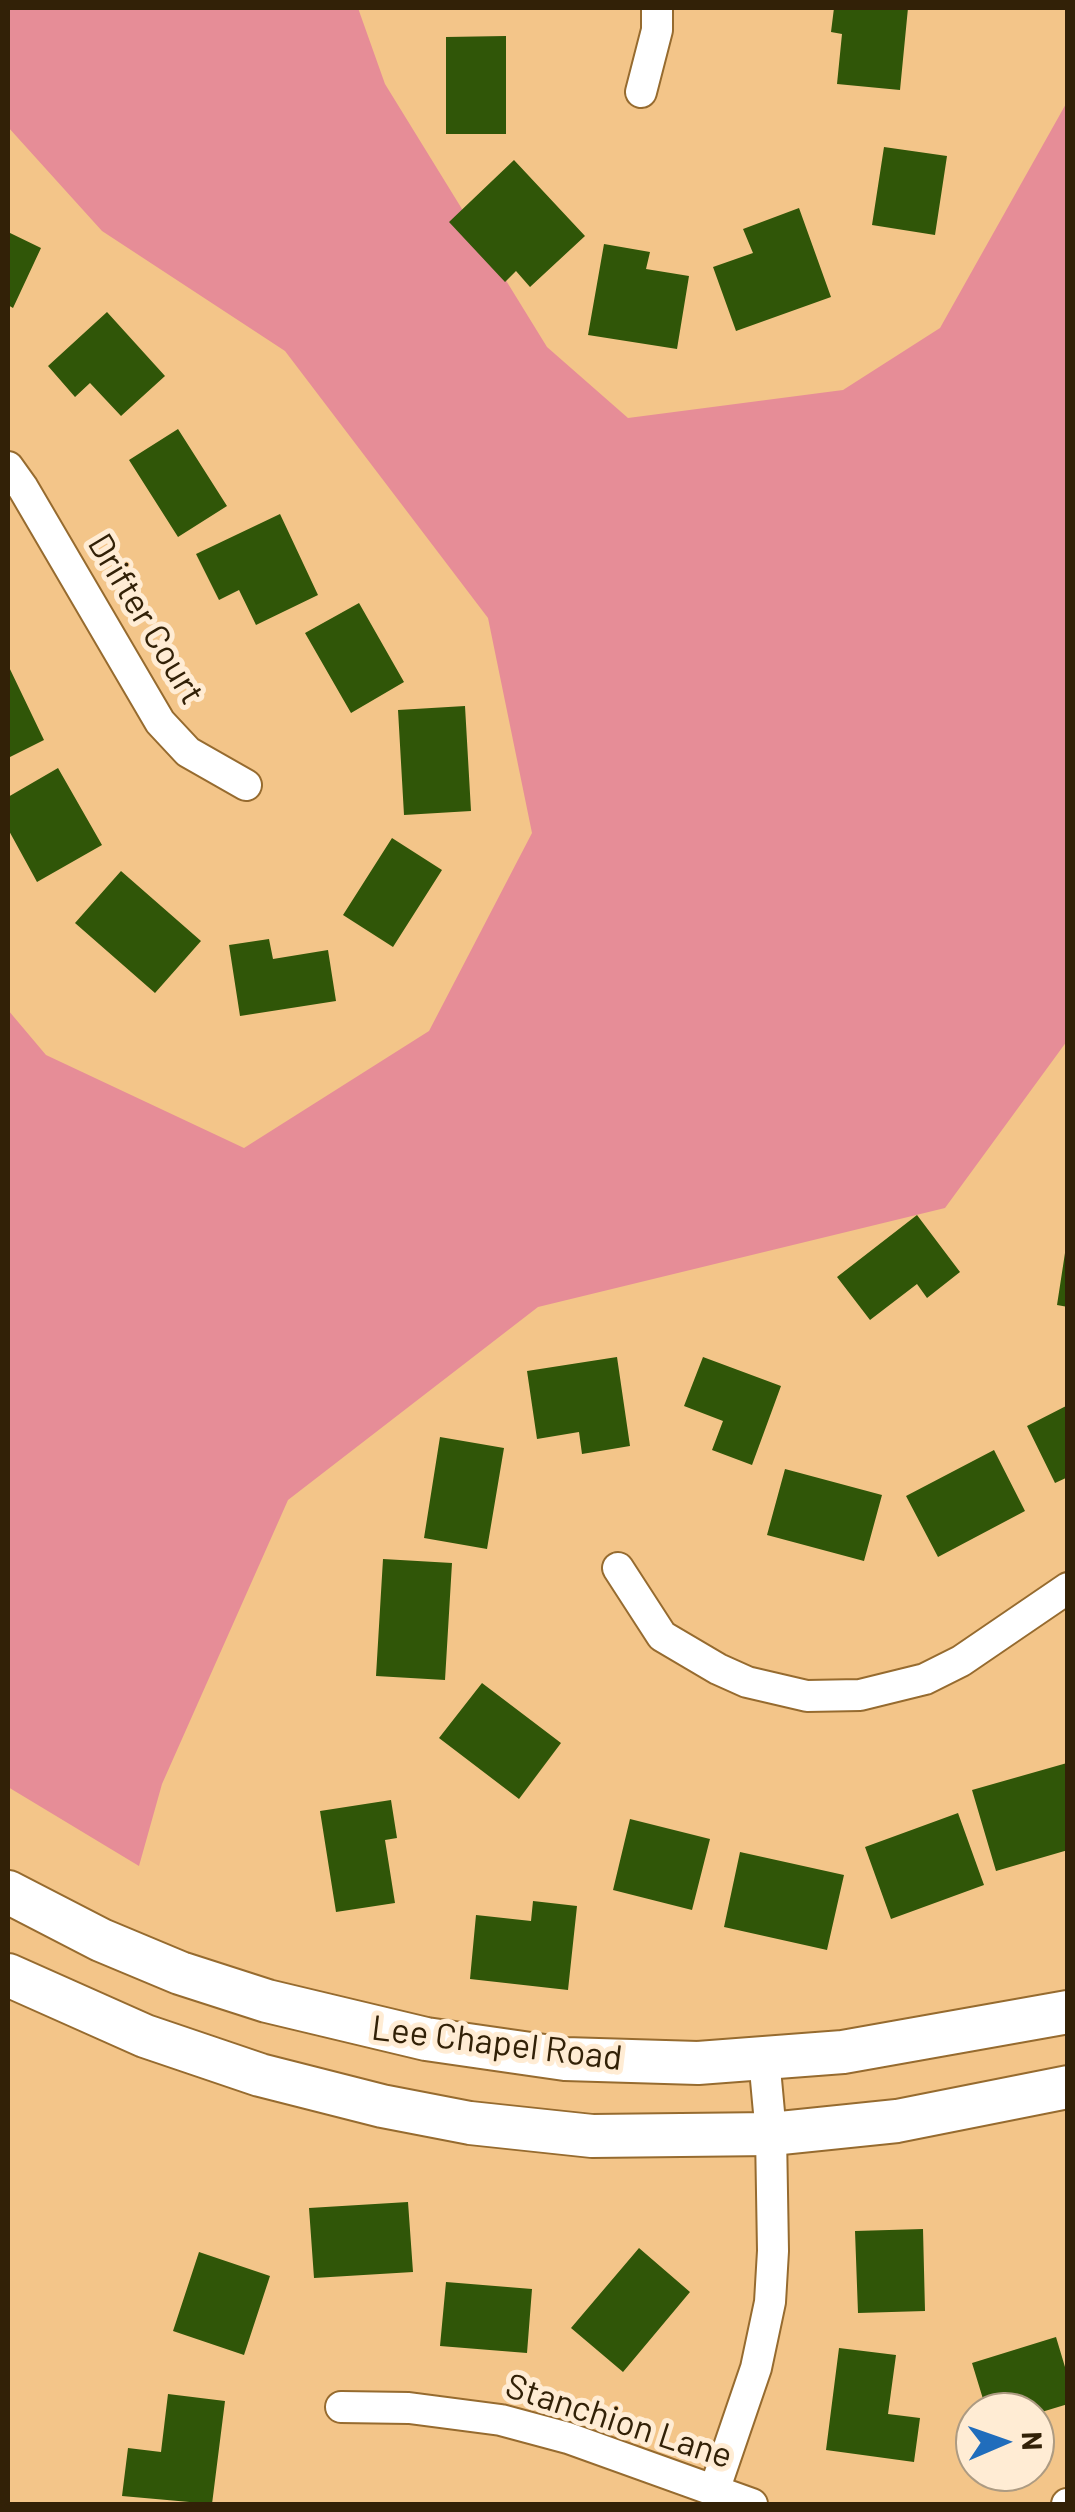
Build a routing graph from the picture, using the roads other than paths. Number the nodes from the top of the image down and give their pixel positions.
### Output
1 (656, 8) edge
2 (642, 92) dead end
3 (8, 466) edge
4 (246, 785) dead end
5 (618, 1568) dead end
6 (1068, 1588) edge
7 (8, 1892) edge
8 (8, 1975) edge
9 (1068, 2012) edge
10 (764, 2058) junction
11 (1068, 2087) edge
12 (771, 2134) junction
13 (342, 2407) dead end
14 (714, 2491) junction
15 (752, 2504) edge

1 - 2 street
3 - 4 street, Drifter Court
5 - 6 street
7 - 10 main road, Lee Chapel Road
8 - 12 main road, Lee Chapel Road
9 - 10 main road, Lee Chapel Road
10 - 12 street
11 - 12 main road, Lee Chapel Road
12 - 14 street
13 - 14 street, Stanchion Lane
14 - 15 street, Stanchion Lane

